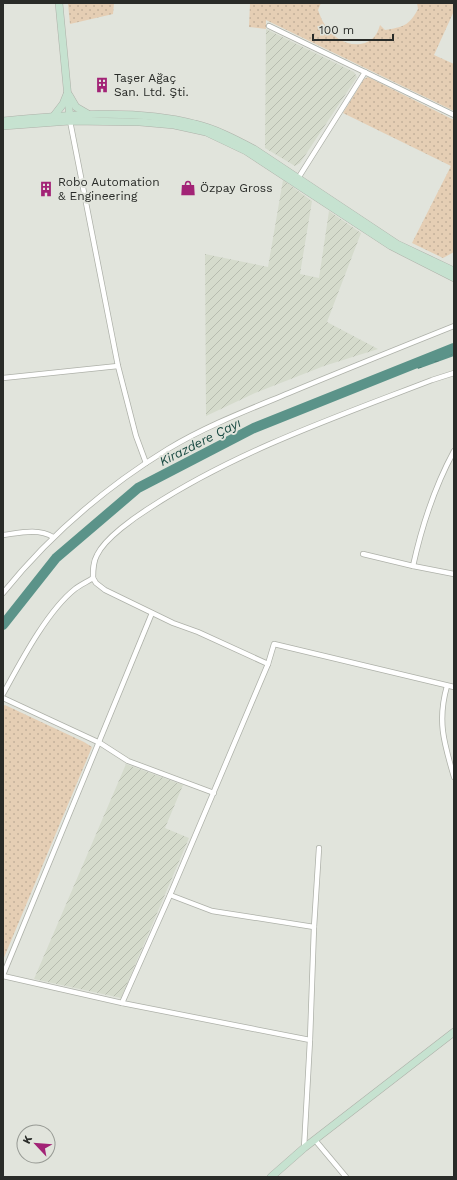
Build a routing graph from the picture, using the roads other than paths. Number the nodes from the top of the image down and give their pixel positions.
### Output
1 (58, 3) edge
2 (268, 26) dead end
3 (365, 72) junction
4 (68, 92) junction
5 (90, 115) junction
6 (454, 115) edge
7 (53, 117) junction
8 (70, 118) junction
9 (3, 121) edge
10 (3, 126) edge
11 (297, 181) junction
12 (454, 271) edge
13 (454, 278) edge
14 (454, 326) edge
15 (118, 366) junction
16 (454, 373) edge
17 (3, 378) edge
18 (454, 451) edge
19 (146, 463) junction
20 (3, 535) edge
21 (53, 537) junction
22 (363, 554) dead end
23 (413, 566) junction
24 (454, 574) edge
25 (93, 578) junction
26 (3, 593) edge
27 (152, 613) junction
28 (268, 664) junction
29 (447, 686) junction
30 (454, 687) edge
31 (3, 694) edge
32 (3, 698) edge
33 (100, 743) junction
34 (454, 777) edge
35 (214, 793) junction
36 (320, 848) dead end
37 (170, 895) junction
38 (314, 927) junction
39 (3, 976) edge
40 (122, 1003) junction
41 (454, 1032) edge
42 (310, 1040) junction
43 (315, 1140) junction
44 (304, 1148) junction
45 (272, 1177) edge
46 (346, 1177) edge

1 - 4 main road
2 - 3 street
3 - 6 street
3 - 11 street
4 - 5 main road
4 - 7 main road
4 - 8 main road
5 - 8 main road
5 - 11 main road
7 - 8 main road
7 - 9 main road
8 - 10 main road
8 - 11 main road
8 - 15 street
11 - 12 main road
11 - 13 main road
14 - 19 street
15 - 17 street
15 - 19 street
16 - 25 street
18 - 23 street
19 - 21 street
20 - 21 street
21 - 26 street
22 - 23 street
23 - 24 street
25 - 27 street
25 - 31 street
27 - 28 street
27 - 33 street
28 - 29 street
28 - 35 street
29 - 30 street
29 - 34 street
32 - 33 street
33 - 35 street
33 - 39 street
35 - 37 street
36 - 38 street
37 - 38 street
37 - 40 street
38 - 42 street
39 - 40 street
40 - 42 street
41 - 43 main road
42 - 44 street
43 - 44 main road
43 - 46 street
44 - 45 main road

